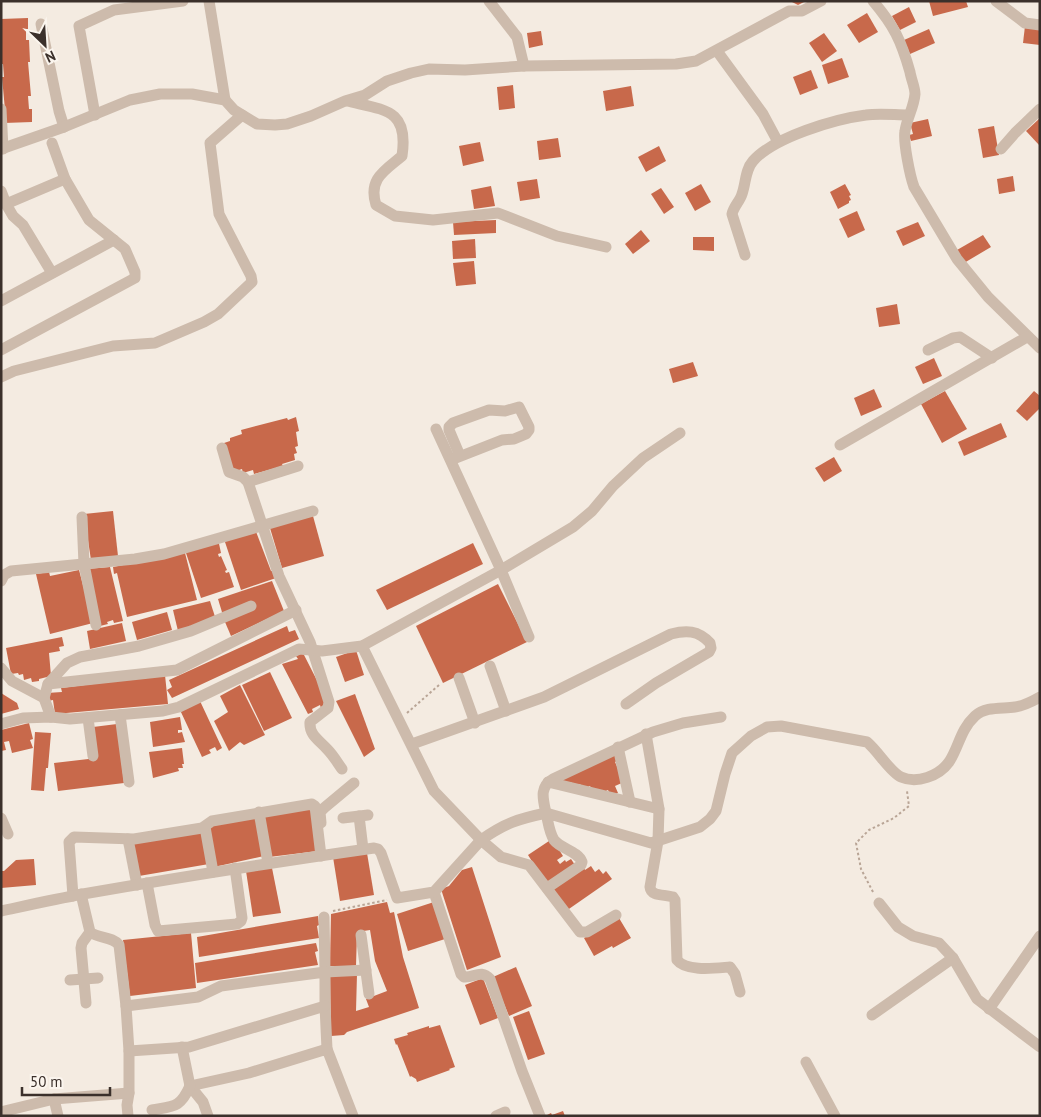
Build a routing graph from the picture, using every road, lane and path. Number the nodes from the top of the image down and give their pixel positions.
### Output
1 (184, 1) edge
2 (210, 1) edge
3 (489, 1) edge
4 (821, 1) edge
5 (873, 1) edge
6 (996, 1) edge
7 (41, 24) dead end
8 (1040, 25) edge
9 (717, 51) junction
10 (524, 66) junction
11 (225, 100) junction
12 (345, 101) junction
13 (1, 109) edge
14 (1040, 109) edge
15 (95, 115) junction
16 (242, 115) junction
17 (908, 115) junction
18 (64, 127) junction
19 (778, 142) junction
20 (52, 143) dead end
21 (2, 149) edge
22 (1001, 149) dead end
23 (65, 179) junction
24 (1, 192) edge
25 (6, 204) junction
26 (114, 240) junction
27 (606, 247) dead end
28 (745, 255) dead end
29 (52, 273) junction
30 (1, 301) edge
31 (1027, 337) junction
32 (1040, 348) edge
33 (1, 350) edge
34 (928, 350) dead end
35 (992, 358) junction
36 (1, 377) edge
37 (436, 429) dead end
38 (680, 433) dead end
39 (840, 446) dead end
40 (222, 448) dead end
41 (455, 458) junction
42 (298, 466) dead end
43 (248, 482) junction
44 (313, 511) dead end
45 (82, 517) dead end
46 (263, 525) junction
47 (84, 564) junction
48 (501, 570) junction
49 (1, 581) edge
50 (251, 606) dead end
51 (296, 610) junction
52 (96, 625) dead end
53 (529, 637) dead end
54 (362, 646) junction
55 (312, 650) junction
56 (490, 666) dead end
57 (1, 668) edge
58 (459, 678) dead end
59 (48, 684) junction
60 (439, 685) dead end
61 (1040, 697) edge
62 (44, 698) junction
63 (626, 704) dead end
64 (506, 711) junction
65 (120, 715) junction
66 (51, 717) junction
67 (721, 717) dead end
68 (88, 718) junction
69 (399, 718) junction
70 (475, 723) junction
71 (1, 724) edge
72 (646, 734) junction
73 (412, 744) junction
74 (618, 747) junction
75 (93, 756) dead end
76 (342, 769) dead end
77 (901, 777) junction
78 (129, 782) dead end
79 (548, 782) junction
80 (354, 783) dead end
81 (630, 802) junction
82 (659, 809) junction
83 (259, 812) junction
84 (546, 813) junction
85 (1, 818) edge
86 (344, 818) dead end
87 (205, 827) junction
88 (8, 834) dead end
89 (128, 839) junction
90 (481, 840) junction
91 (658, 841) junction
92 (363, 850) junction
93 (323, 855) junction
94 (268, 863) junction
95 (235, 868) junction
96 (213, 872) junction
97 (142, 884) junction
98 (548, 888) junction
99 (434, 892) junction
100 (77, 895) junction
101 (397, 898) junction
102 (879, 903) joint
103 (1, 911) edge
104 (616, 916) dead end
105 (324, 917) joint
106 (90, 932) junction
107 (361, 935) dead end
108 (1040, 936) edge
109 (953, 958) junction
110 (366, 970) junction
111 (325, 972) junction
112 (98, 978) dead end
113 (84, 979) junction
114 (70, 980) dead end
115 (740, 992) dead end
116 (369, 994) dead end
117 (86, 1003) dead end
118 (126, 1006) junction
119 (324, 1006) junction
120 (990, 1009) junction
121 (872, 1015) dead end
122 (1040, 1047) edge
123 (182, 1048) junction
124 (327, 1049) junction
125 (129, 1051) junction
126 (806, 1062) dead end
127 (190, 1086) junction
128 (130, 1093) junction
129 (54, 1099) junction
130 (152, 1110) dead end
131 (1, 1112) edge
132 (58, 1116) edge
133 (128, 1116) edge
134 (208, 1116) edge
135 (352, 1116) edge
136 (540, 1116) edge
137 (835, 1116) edge

1 - 15 street
2 - 11 street
3 - 10 street
4 - 9 street
5 - 17 street
6 - 8 street
7 - 18 street
9 - 10 street
9 - 19 street
10 - 12 street
11 - 15 street
11 - 16 street
12 - 16 street
12 - 27 street
13 - 21 street
14 - 22 street
15 - 18 street
16 - 36 street
17 - 19 street
17 - 31 street
18 - 21 street
19 - 28 street
20 - 23 street
23 - 25 street
23 - 26 street
24 - 25 street
25 - 29 street
26 - 29 street
26 - 33 street
29 - 30 street
31 - 32 street
31 - 35 street
34 - 35 street
35 - 39 street
37 - 41 street
38 - 48 street
40 - 43 street
41 - 41 street
41 - 48 street
42 - 43 street
43 - 46 street
44 - 46 street
45 - 47 street
46 - 47 street
46 - 51 street
47 - 49 street
47 - 52 street
48 - 53 street
48 - 54 street
50 - 59 street
51 - 55 street
51 - 59 street
54 - 55 street
54 - 69 street
55 - 65 street
55 - 76 street
56 - 64 street
57 - 62 street
58 - 70 street
59 - 62 street
60 - 69 path
61 - 77 street
62 - 66 street
63 - 64 street
64 - 70 street
65 - 68 street
65 - 78 street
66 - 68 street
66 - 71 street
67 - 72 street
68 - 75 street
69 - 73 street
70 - 73 street
72 - 74 street
72 - 82 street
73 - 90 street
74 - 79 street
74 - 81 street
77 - 91 street
77 - 102 path
79 - 81 street
79 - 84 street
80 - 93 street
81 - 82 street
82 - 91 street
83 - 87 street
83 - 93 street
83 - 94 street
84 - 90 street
84 - 91 street
84 - 98 street
85 - 88 street
86 - 92 street
87 - 89 street
87 - 96 street
89 - 97 street
89 - 100 street
90 - 98 street
90 - 99 street
91 - 115 street
92 - 93 street
92 - 101 street
93 - 94 street
94 - 95 street
95 - 96 street
95 - 97 street
96 - 97 street
97 - 100 street
98 - 104 street
99 - 101 street
99 - 136 street
100 - 103 street
100 - 106 street
101 - 105 path
102 - 109 street
105 - 111 street
106 - 113 street
106 - 118 street
107 - 110 street
108 - 120 street
109 - 120 street
109 - 121 street
110 - 111 street
110 - 116 street
111 - 118 street
111 - 119 street
112 - 113 street
113 - 114 street
113 - 117 street
118 - 125 street
119 - 123 street
119 - 124 street
120 - 122 street
123 - 125 street
123 - 127 street
124 - 127 street
124 - 135 street
125 - 128 street
126 - 137 street
127 - 130 street
127 - 134 street
128 - 129 street
128 - 133 street
129 - 131 street
129 - 132 street

